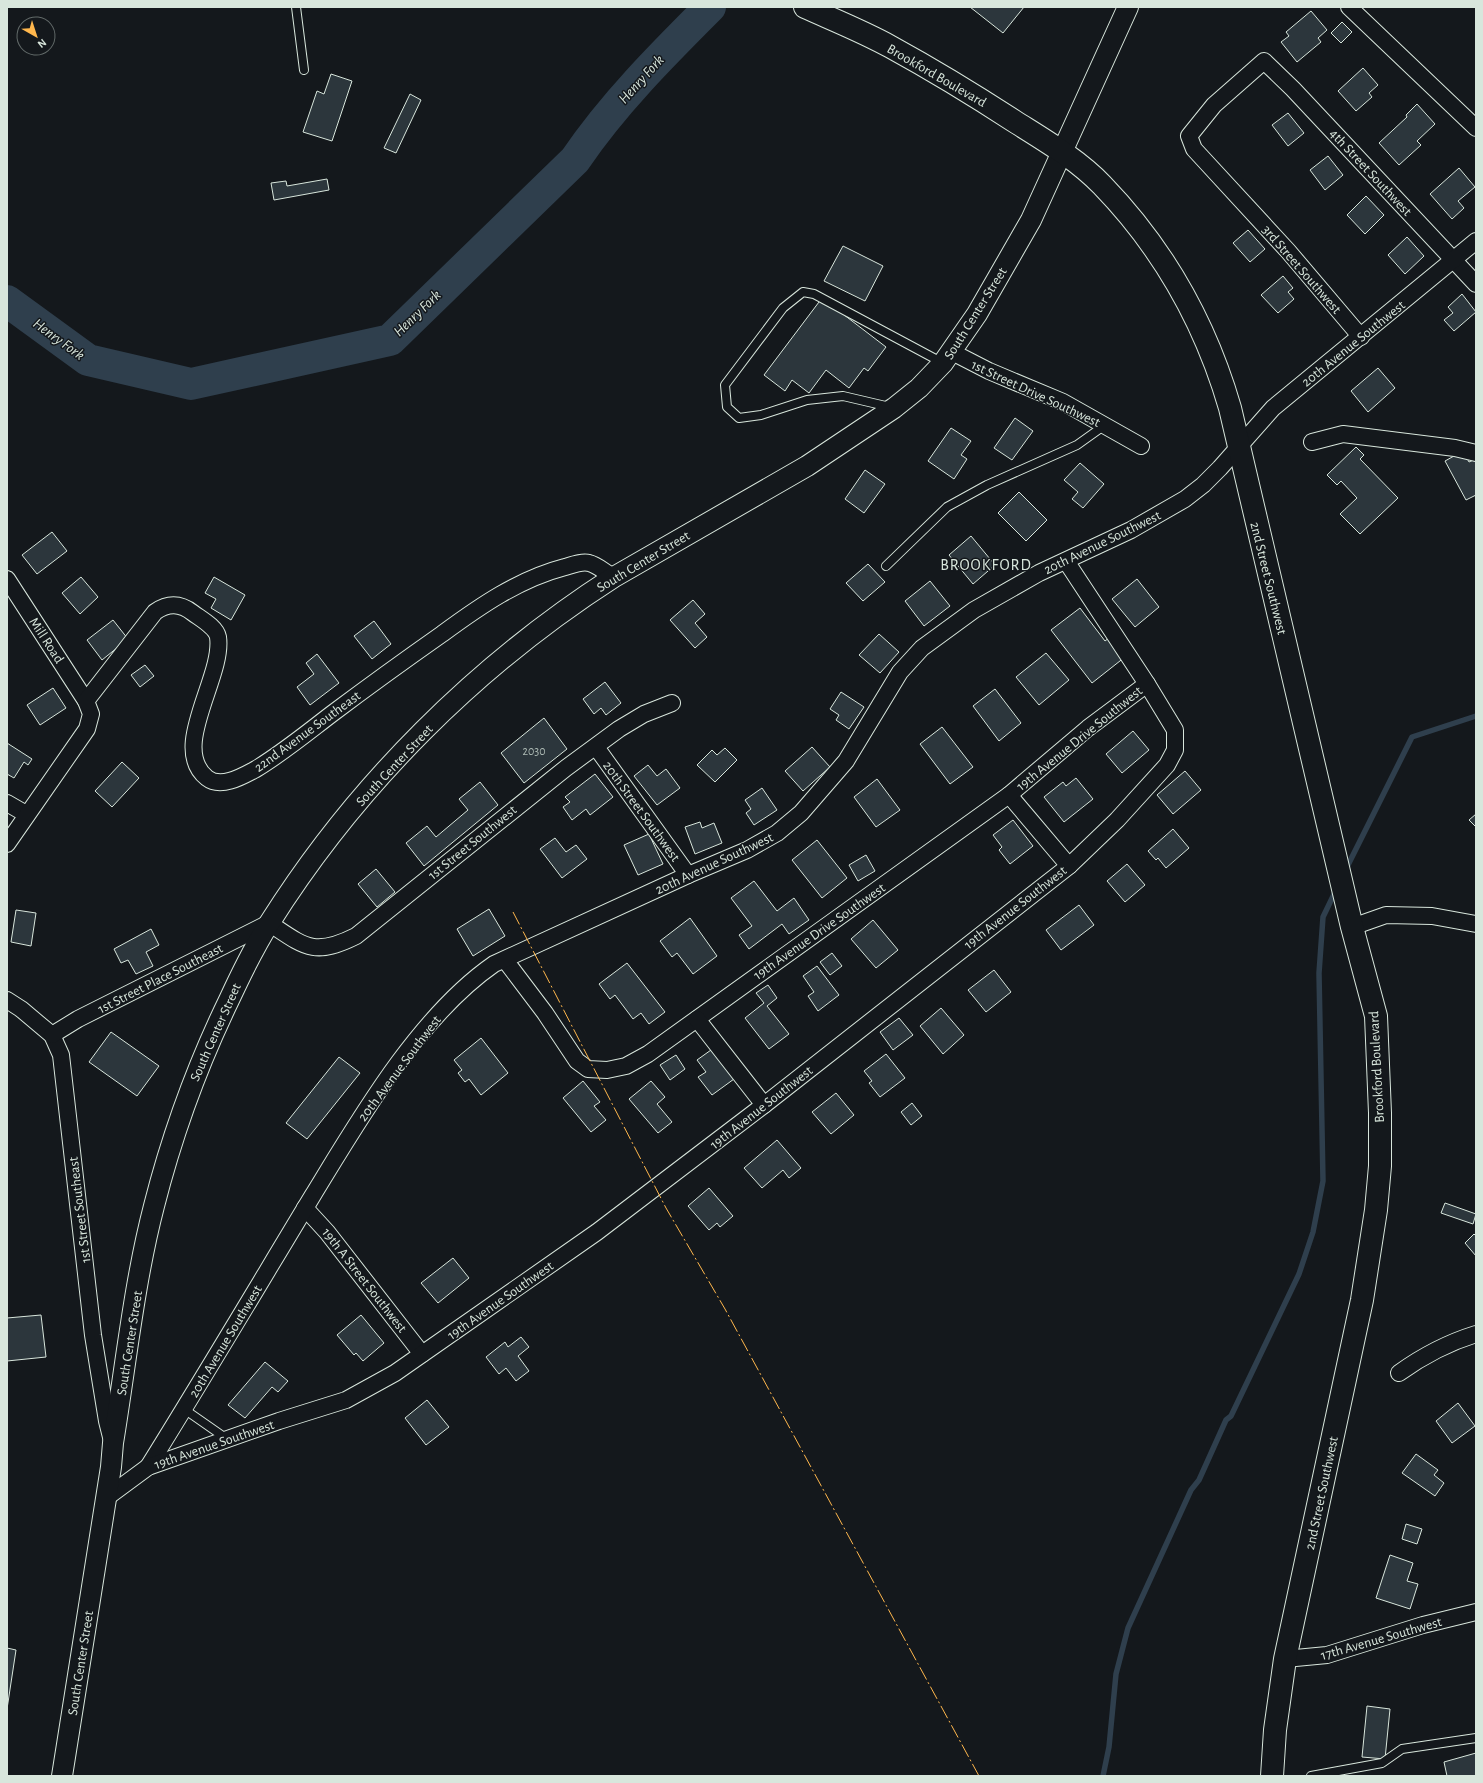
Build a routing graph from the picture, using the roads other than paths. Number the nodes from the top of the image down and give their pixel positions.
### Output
1 (296, 7) edge
2 (805, 7) edge
3 (1128, 7) edge
4 (1349, 7) edge
5 (1264, 61) joint
6 (304, 70) dead end
7 (1476, 128) edge
8 (1063, 152) junction
9 (1476, 241) edge
10 (1454, 260) junction
11 (1476, 284) edge
12 (1361, 337) junction
13 (948, 358) junction
14 (894, 408) junction
15 (1105, 425) junction
16 (1312, 442) dead end
17 (1141, 446) dead end
18 (1239, 446) junction
19 (1476, 453) edge
20 (1066, 561) junction
21 (886, 566) dead end
22 (614, 577) junction
23 (7, 579) edge
24 (1147, 684) junction
25 (86, 701) junction
26 (672, 703) dead end
27 (596, 747) junction
28 (1009, 795) junction
29 (7, 803) edge
30 (26, 814) junction
31 (7, 844) edge
32 (1069, 866) junction
33 (688, 875) junction
34 (269, 923) junction
35 (1476, 924) edge
36 (1352, 927) junction
37 (505, 960) junction
38 (7, 1000) edge
39 (697, 1019) junction
40 (52, 1035) junction
41 (764, 1105) junction
42 (305, 1208) junction
43 (1376, 1210) joint
44 (1476, 1334) edge
45 (422, 1354) junction
46 (1399, 1373) dead end
47 (184, 1409) junction
48 (226, 1439) junction
49 (113, 1442) junction
50 (148, 1467) junction
51 (106, 1498) junction
52 (1476, 1612) edge
53 (1286, 1659) junction
54 (1476, 1738) edge
55 (62, 1776) edge
56 (1272, 1776) edge
57 (1311, 1776) edge

1 - 6 lane
2 - 8 main road, Brookford Boulevard
3 - 8 street, South Center Street
4 - 7 street
5 - 10 street, 4th Street Southwest
5 - 12 street, 3rd Street Southwest
8 - 13 street, South Center Street
8 - 18 main road, 2nd Street Southwest
9 - 10 street, 20th Avenue Southwest
10 - 11 street, 4th Street Southwest
10 - 12 street, 20th Avenue Southwest
12 - 18 street, 20th Avenue Southwest
13 - 14 street, South Center Street
13 - 14 lane
13 - 15 street, 1st Street Drive Southwest
14 - 22 street, South Center Street
15 - 17 street, 1st Street Drive Southwest
15 - 21 lane
16 - 19 street
18 - 20 street, 20th Avenue Southwest
18 - 36 main road, 2nd Street Southwest
20 - 24 street, 19th Avenue Southwest
20 - 33 street, 20th Avenue Southwest
22 - 25 street, 22nd Avenue Southeast
22 - 34 street, South Center Street
23 - 25 street, Mill Road
24 - 28 street, 19th Avenue Drive Southwest
24 - 32 street, 19th Avenue Southwest
25 - 30 street
26 - 27 street, 1st Street Southwest
27 - 33 street, 20th Street Southwest
27 - 34 street, 1st Street Southwest
28 - 32 street
28 - 39 street, 19th Avenue Drive Southwest
29 - 30 street
30 - 31 street
32 - 41 street, 19th Avenue Southwest
33 - 37 street, 20th Avenue Southwest
34 - 40 street, 1st Street Place Southeast
34 - 49 street, South Center Street
35 - 36 street
36 - 43 main road, Brookford Boulevard
37 - 39 street, 19th Avenue Drive Southwest
37 - 42 street, 20th Avenue Southwest
38 - 40 street, 1st Street Southeast
39 - 41 street
40 - 49 street, 1st Street Southeast
41 - 45 street, 19th Avenue Southwest
42 - 45 street, 19th A Street Southwest
42 - 47 street, 20th Avenue Southwest
43 - 53 main road, 2nd Street Southwest
44 - 46 street
45 - 48 street, 19th Avenue Southwest
47 - 48 lane
47 - 50 street, 20th Avenue Southwest
48 - 50 street, 19th Avenue Southwest
49 - 51 street, South Center Street
50 - 51 street, 19th Avenue Southwest
51 - 55 street, South Center Street
52 - 53 street, 17th Avenue Southwest
53 - 56 main road, 2nd Street Southwest
54 - 57 lane

